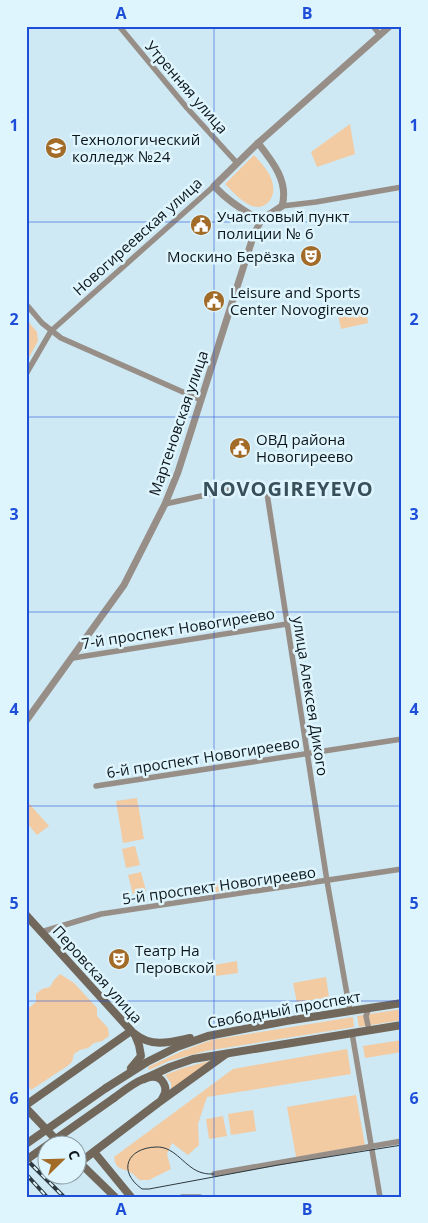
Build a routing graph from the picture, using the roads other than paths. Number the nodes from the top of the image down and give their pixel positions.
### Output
1 (119, 26) edge
2 (373, 26) edge
3 (390, 26) edge
4 (380, 35) junction
5 (258, 143) junction
6 (237, 163) junction
7 (214, 186) junction
8 (402, 187) edge
9 (282, 206) junction
10 (262, 220) junction
11 (26, 304) edge
12 (51, 331) junction
13 (26, 374) edge
14 (201, 400) junction
15 (165, 504) junction
16 (287, 624) junction
17 (73, 658) junction
18 (26, 721) edge
19 (402, 739) edge
20 (307, 754) junction
21 (96, 786) dead end
22 (402, 869) edge
23 (327, 881) junction
24 (26, 915) edge
25 (41, 932) junction
26 (402, 1003) edge
27 (369, 1008) junction
28 (350, 1011) junction
29 (402, 1025) edge
30 (369, 1030) junction
31 (131, 1031) junction
32 (220, 1032) junction
33 (352, 1033) junction
34 (228, 1053) junction
35 (120, 1078) junction
36 (144, 1078) junction
37 (158, 1103) junction
38 (26, 1106) edge
39 (53, 1136) edge
40 (402, 1141) edge
41 (26, 1144) edge
42 (372, 1146) junction
43 (94, 1152) junction
44 (88, 1156) edge
45 (26, 1160) edge
46 (88, 1171) edge
47 (214, 1174) dead end
48 (115, 1197) edge
49 (131, 1197) edge
50 (182, 1197) edge
51 (200, 1197) edge
52 (380, 1197) edge

1 - 6 street, Утренняя улица
2 - 4 street
3 - 4 street, Новогиреевская улица
4 - 5 street, Новогиреевская улица
5 - 6 street, Новогиреевская улица
5 - 9 street
6 - 7 street, Новогиреевская улица
7 - 10 street
7 - 12 street, Новогиреевская улица
8 - 9 street
9 - 10 street
10 - 14 street, Мартеновская улица
11 - 12 street
12 - 13 street, Новогиреевская улица
12 - 14 street
14 - 15 street, Мартеновская улица
15 - 16 street, улица Алексея Дикого
15 - 17 street, Мартеновская улица
16 - 17 street, 7-й проспект Новогиреево
16 - 20 street, улица Алексея Дикого
17 - 18 street, Мартеновская улица
19 - 20 street, 6-й проспект Новогиреево
20 - 21 street, 6-й проспект Новогиреево
20 - 23 street, улица Алексея Дикого
22 - 23 street, 5-й проспект Новогиреево
23 - 25 street, 5-й проспект Новогиреево
23 - 28 street, улица Алексея Дикого
24 - 25 main road, Перовская улица
25 - 31 main road, Перовская улица
26 - 27 main road, Свободный проспект
27 - 28 main road, Свободный проспект
27 - 30 street
28 - 32 main road, Свободный проспект
29 - 30 main road
30 - 33 main road
31 - 32 main road
31 - 35 main road, Перовская улица
31 - 38 main road
32 - 35 main road, Свободный проспект
33 - 34 main road
33 - 42 street
34 - 36 main road
34 - 37 main road
35 - 41 main road, bridge
36 - 37 main road
36 - 45 main road, bridge
37 - 43 main road
38 - 39 main road
40 - 42 street
42 - 47 street
42 - 52 street
43 - 44 main road
43 - 49 main road
46 - 48 main road
50 - 51 street

